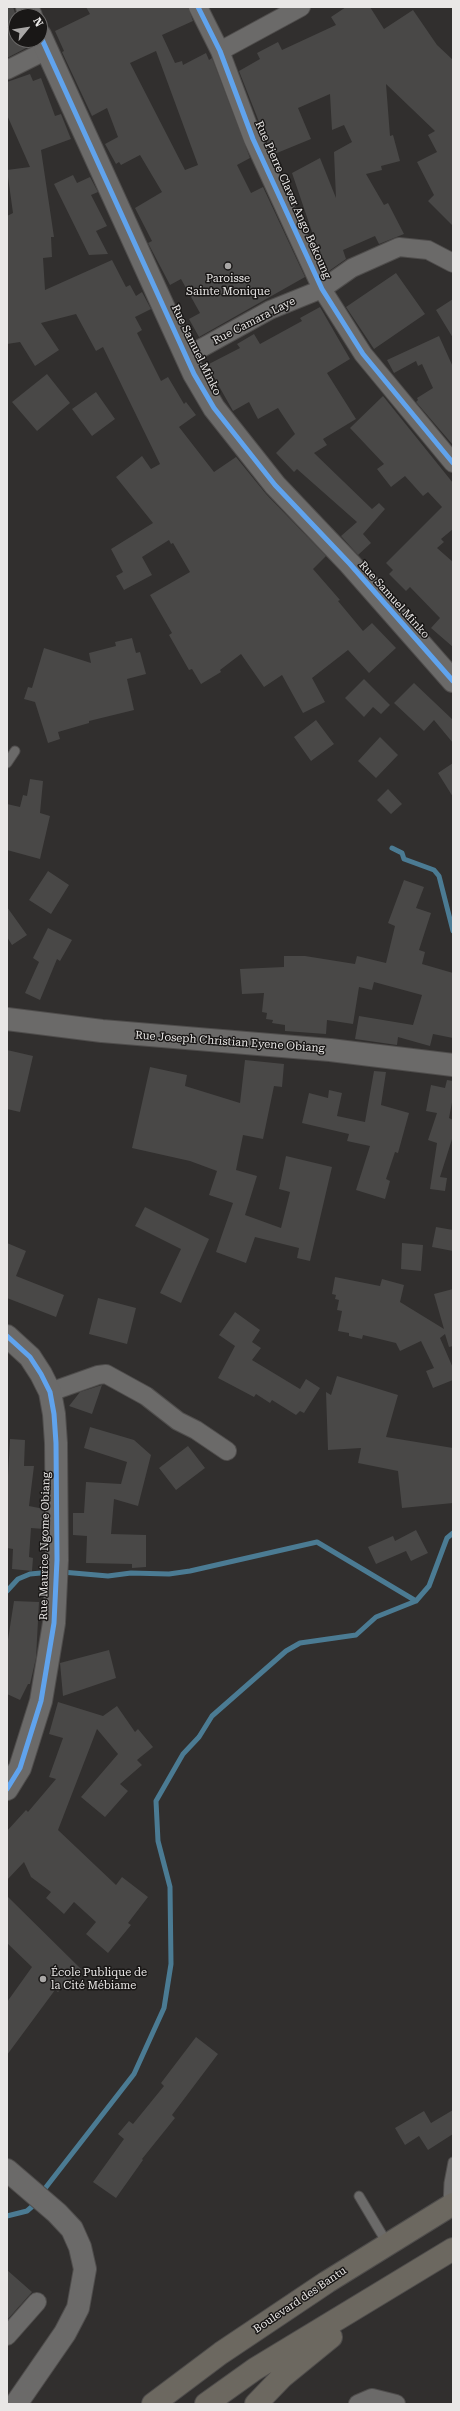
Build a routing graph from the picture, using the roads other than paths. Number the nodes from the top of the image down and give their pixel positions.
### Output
1 (198, 7) edge
2 (301, 7) edge
3 (36, 48) edge
4 (47, 48) edge
5 (220, 51) junction
6 (7, 70) edge
7 (453, 263) edge
8 (322, 289) junction
9 (187, 356) junction
10 (453, 463) edge
11 (453, 681) edge
12 (15, 751) dead end
13 (7, 763) edge
14 (7, 1018) edge
15 (453, 1065) edge
16 (7, 1336) edge
17 (50, 1392) junction
18 (227, 1452) dead end
19 (7, 1788) edge
20 (453, 2162) edge
21 (7, 2170) edge
22 (359, 2196) dead end
23 (451, 2206) edge
24 (387, 2243) junction
25 (453, 2248) edge
26 (398, 2283) junction
27 (37, 2302) dead end
28 (7, 2336) edge
29 (16, 2404) edge
30 (153, 2404) edge
31 (206, 2404) edge
32 (256, 2404) edge
33 (358, 2404) edge
34 (396, 2404) edge

1 - 5 street, Rue Pierre Claver Ango Bekoung
2 - 5 street
3 - 6 street
4 - 9 street, Rue Samuel Minko
5 - 8 street, Rue Pierre Claver Ango Bekoung
7 - 8 street, Rue Camara Laye
8 - 9 street, Rue Camara Laye
8 - 10 street, Rue Pierre Claver Ango Bekoung
9 - 11 street, Rue Samuel Minko
12 - 13 lane
14 - 15 street, Rue Joseph Christian Eyene Obiang
16 - 17 street, Rue Maurice Ngome Obiang
17 - 18 street
17 - 19 street, Rue Maurice Ngome Obiang
20 - 23 lane
21 - 29 street
22 - 24 lane
23 - 24 highway, Boulevard des Bantu
24 - 30 highway, Boulevard des Bantu
25 - 26 highway
26 - 31 highway
26 - 32 highway
27 - 28 street
33 - 34 street

